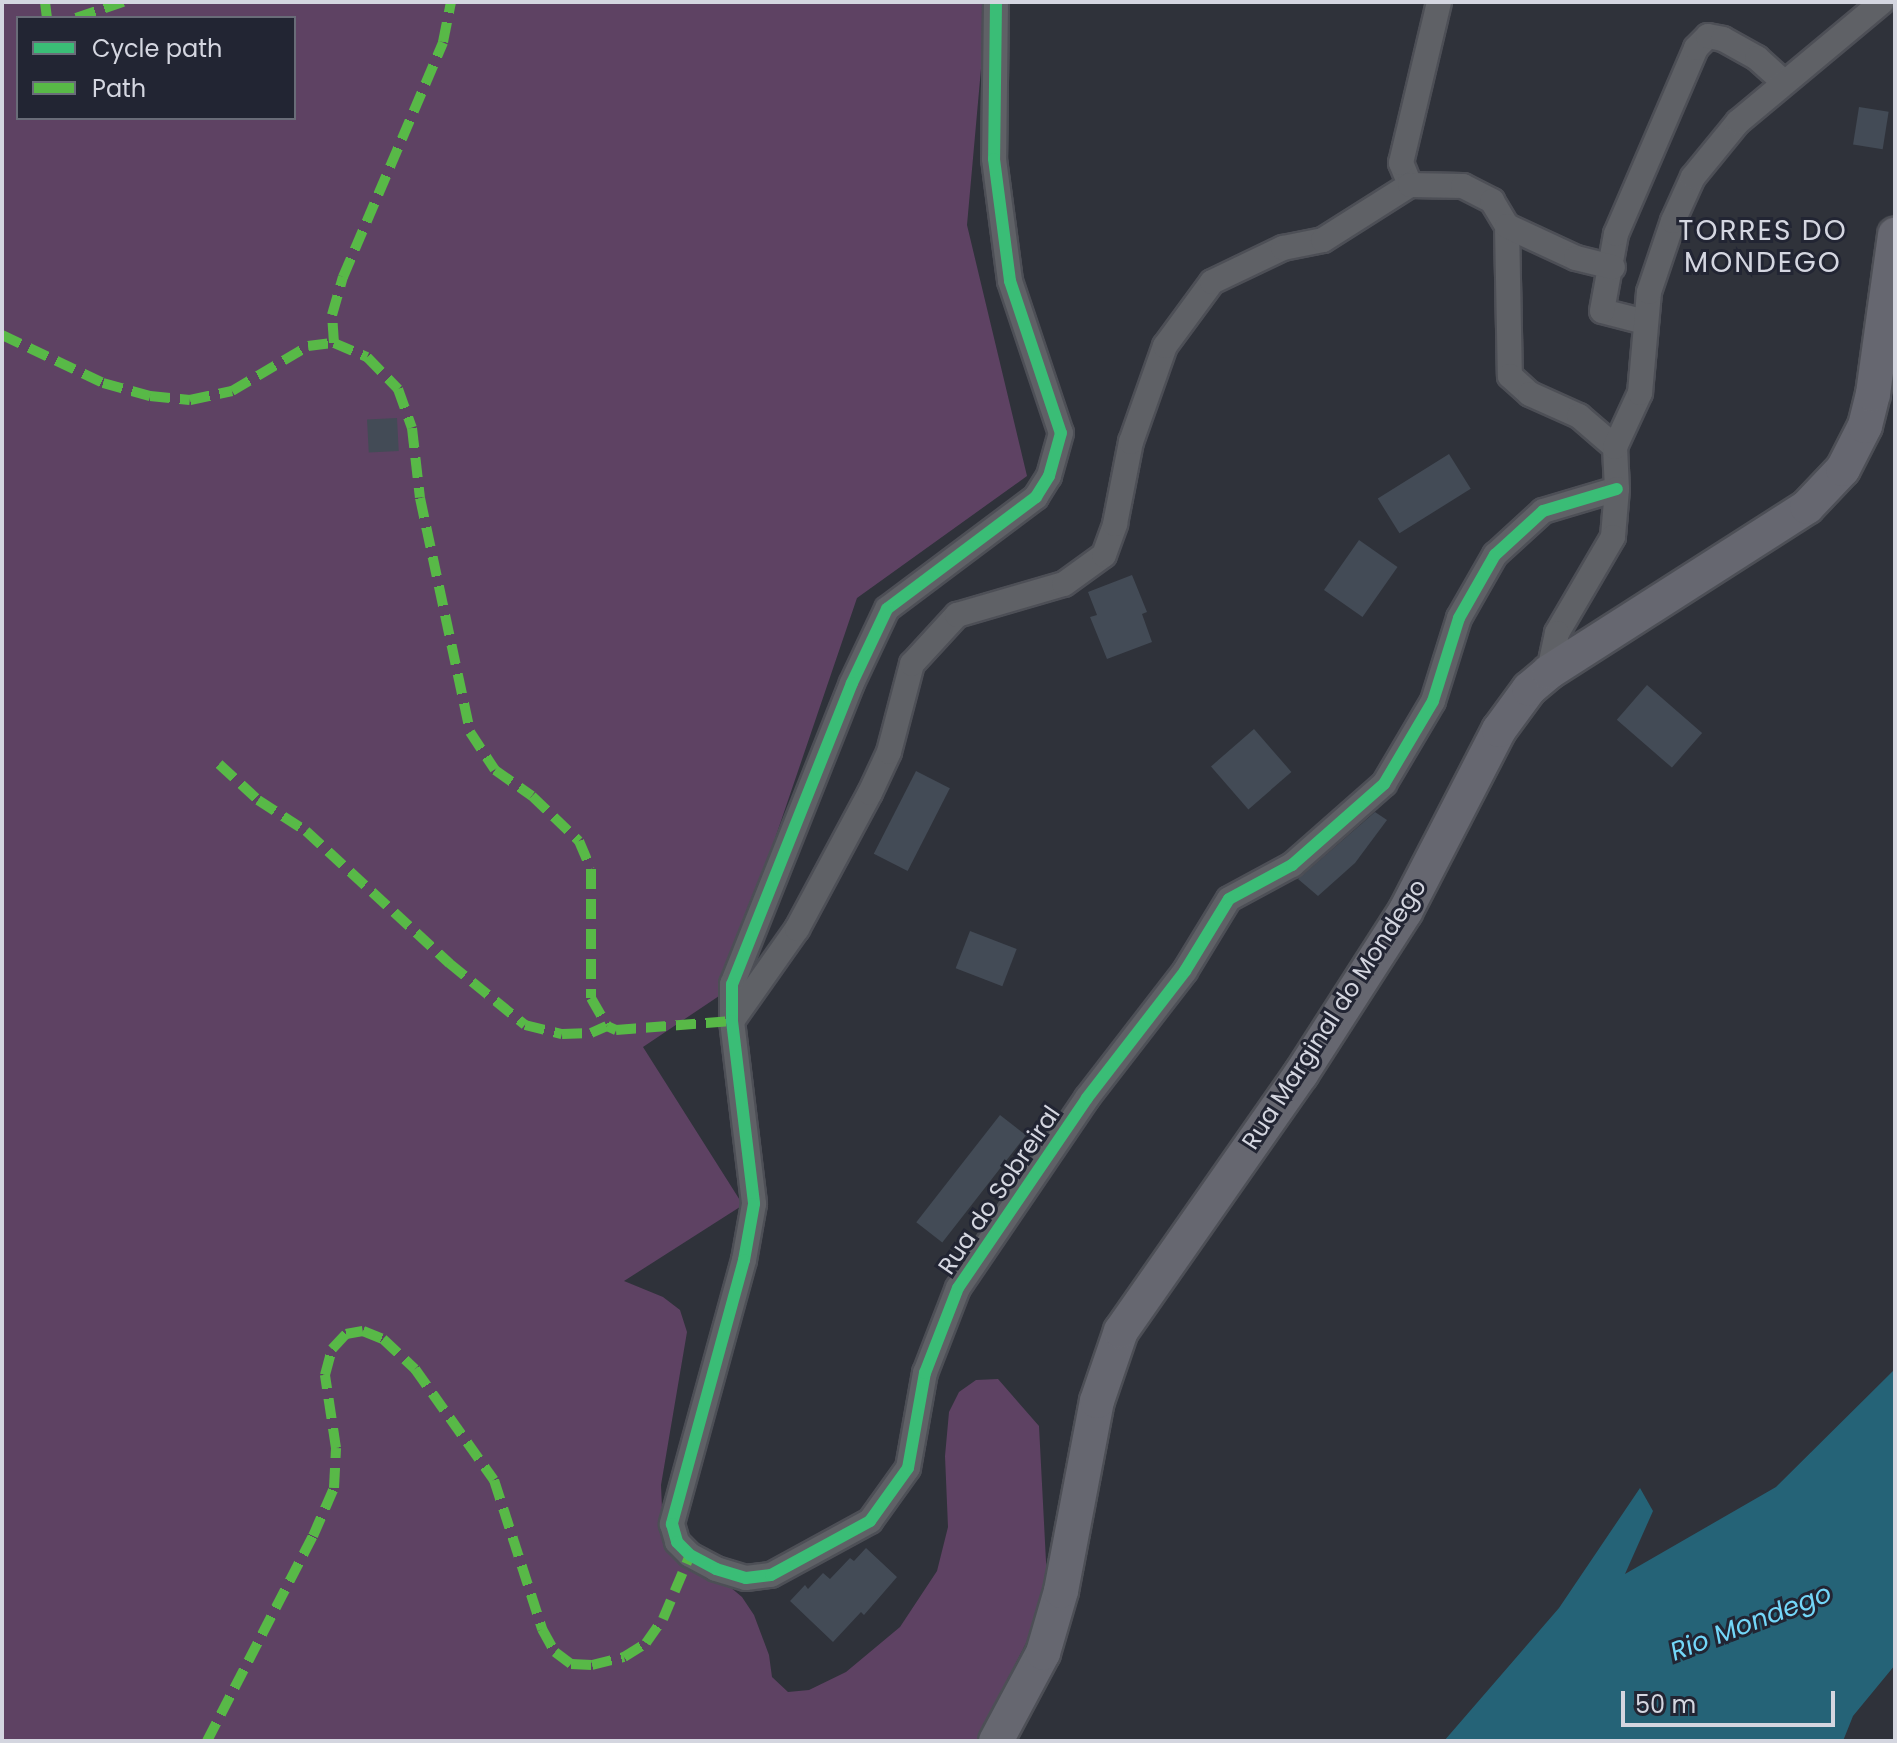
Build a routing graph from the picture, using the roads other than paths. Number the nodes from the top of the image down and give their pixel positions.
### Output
1 (996, 2) edge
2 (1439, 2) edge
3 (1882, 2) edge
4 (1784, 82) junction
5 (1410, 185) junction
6 (1507, 226) junction
7 (1895, 235) edge
8 (1613, 267) junction
9 (1645, 322) junction
10 (1615, 447) junction
11 (1617, 489) junction
12 (1549, 672) junction
13 (732, 1021) junction
14 (996, 1741) edge

1 - 13 street, Rua do Sobreiral
2 - 5 street
3 - 4 street
4 - 8 street
4 - 9 street
5 - 6 street
5 - 13 street
6 - 8 street
6 - 10 street
7 - 12 main road, Rua Marginal do Mondego
8 - 9 street
9 - 10 street
10 - 11 street
11 - 12 street
11 - 13 street, Rua do Sobreiral
12 - 14 main road, Rua Marginal do Mondego

